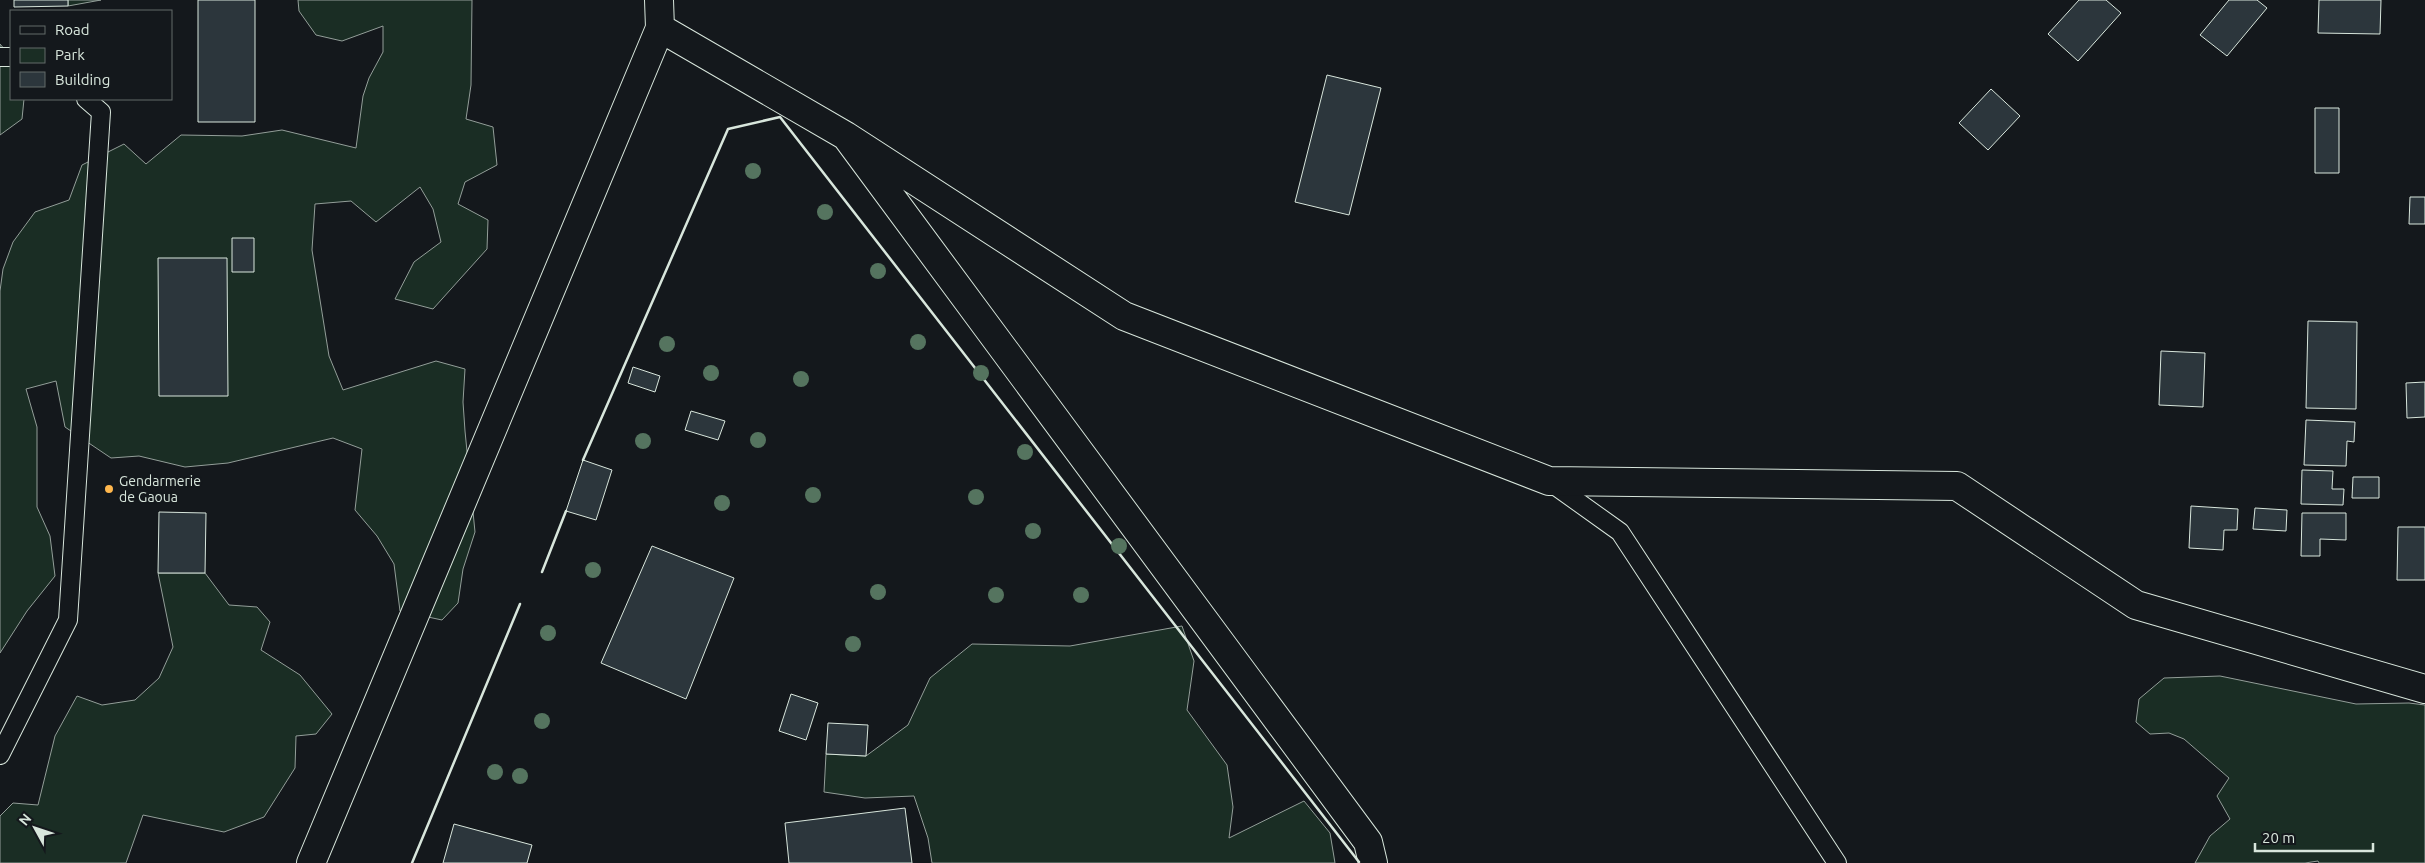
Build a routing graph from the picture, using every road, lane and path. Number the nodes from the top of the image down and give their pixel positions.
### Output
1 (659, 0) edge
2 (660, 28) junction
3 (87, 100) edge
4 (846, 136) junction
5 (1549, 481) junction
6 (2425, 689) edge
7 (0, 755) edge
8 (311, 863) edge
9 (1374, 863) edge
10 (1837, 863) edge

1 - 2 street
2 - 4 street
2 - 8 street
3 - 7 lane
4 - 5 street
4 - 9 street
5 - 6 street
5 - 10 lane

